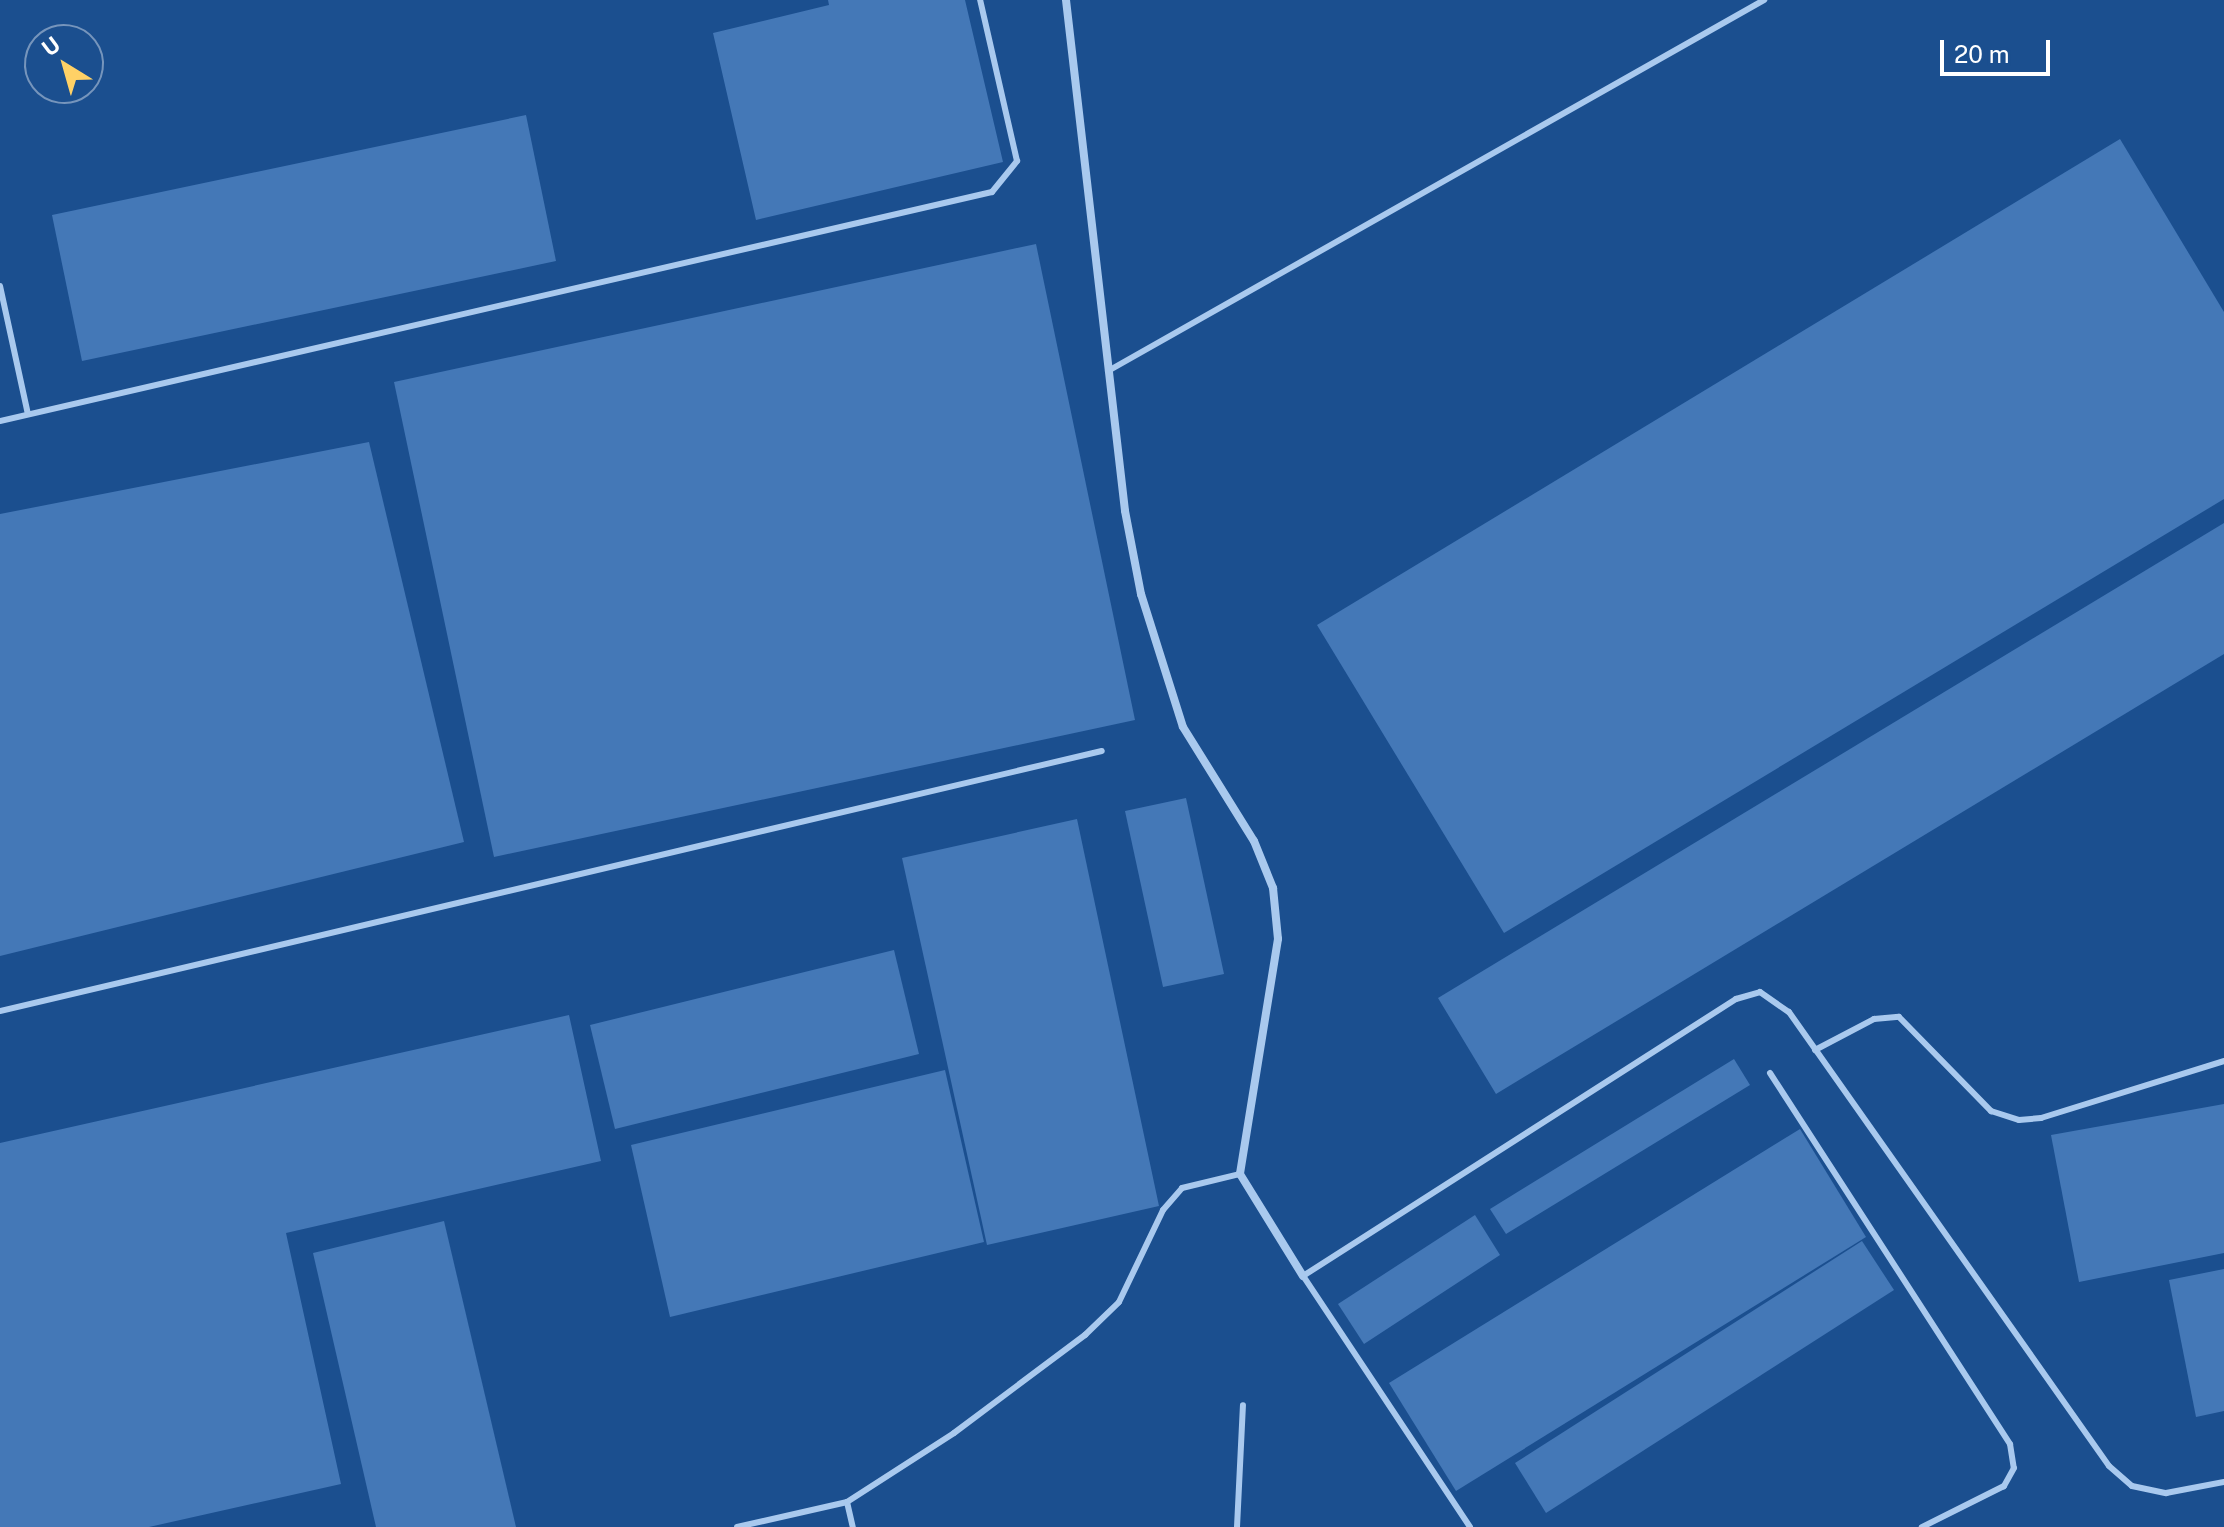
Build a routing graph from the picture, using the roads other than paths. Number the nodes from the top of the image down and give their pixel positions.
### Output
1 (980, 0) edge
2 (1066, 0) edge
3 (1764, 0) edge
4 (0, 286) edge
5 (1108, 371) junction
6 (28, 414) junction
7 (0, 421) edge
8 (1102, 751) dead end
9 (0, 1011) edge
10 (1815, 1050) junction
11 (2224, 1061) edge
12 (1770, 1073) dead end
13 (1240, 1174) junction
14 (1303, 1276) junction
15 (1243, 1405) dead end
16 (2224, 1482) edge
17 (847, 1502) junction
18 (737, 1527) edge
19 (853, 1527) edge
20 (1237, 1527) edge
21 (1470, 1527) edge
22 (1922, 1527) edge

1 - 6 lane
2 - 5 street
3 - 5 lane
4 - 6 lane
5 - 13 street
6 - 7 lane
8 - 9 lane
10 - 11 lane
10 - 14 lane
10 - 16 lane
12 - 22 lane
13 - 14 street
13 - 17 lane
14 - 21 lane
15 - 20 lane
17 - 18 lane
17 - 19 lane

